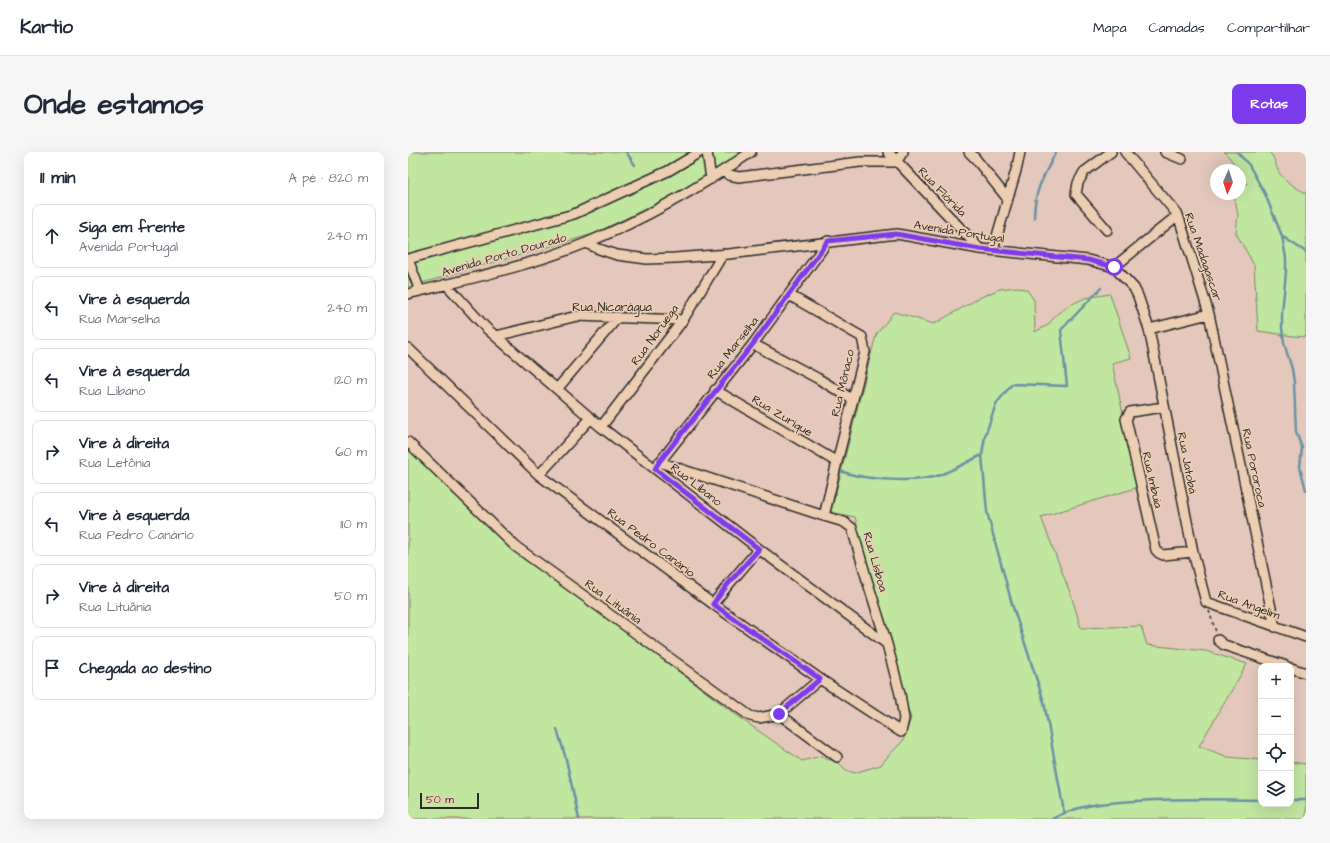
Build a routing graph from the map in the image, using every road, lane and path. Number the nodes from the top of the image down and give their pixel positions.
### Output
1 (700, 152) edge
2 (707, 152) edge
3 (752, 152) edge
4 (888, 152) edge
5 (903, 152) edge
6 (969, 152) edge
7 (1020, 152) edge
8 (1111, 152) edge
9 (1125, 152) edge
10 (1165, 152) edge
11 (1182, 159) dead end
12 (896, 162) junction
13 (724, 171) junction
14 (711, 178) junction
15 (1007, 198) junction
16 (1178, 215) junction
17 (1107, 230) dead end
18 (828, 241) junction
19 (586, 243) junction
20 (980, 249) junction
21 (993, 250) junction
22 (723, 254) junction
23 (408, 259) edge
24 (1114, 267) junction
25 (446, 284) junction
26 (420, 291) junction
27 (408, 294) edge
28 (789, 296) junction
29 (1209, 314) junction
30 (618, 317) junction
31 (683, 320) junction
32 (1149, 328) junction
33 (496, 336) junction
34 (753, 344) junction
35 (408, 348) edge
36 (558, 389) junction
37 (715, 390) junction
38 (852, 399) junction
39 (1164, 407) junction
40 (591, 418) junction
41 (601, 427) junction
42 (408, 442) edge
43 (836, 462) junction
44 (657, 466) junction
45 (539, 475) junction
46 (824, 516) junction
47 (759, 549) junction
48 (1193, 552) junction
49 (1206, 602) junction
50 (713, 604) junction
51 (1275, 627) junction
52 (1306, 637) edge
53 (1218, 640) joint
54 (887, 644) junction
55 (1277, 663) edge
56 (1294, 669) edge
57 (1306, 673) edge
58 (820, 679) junction
59 (779, 714) junction
60 (901, 732) joint
61 (837, 757) dead end

1 - 23 street, Avenida Porto Dourado
2 - 14 street
3 - 13 street, Avenida Porto Dourado
4 - 12 street, Rua Flórida
5 - 12 street
6 - 15 street
7 - 15 street
8 - 17 street
9 - 16 street, Rua Madagascar
10 - 11 street
12 - 13 street
12 - 20 street, Rua Flórida
13 - 14 street, Avenida Porto Dourado
14 - 19 street, Avenida Porto Dourado
15 - 21 street
16 - 24 street
16 - 29 street, Rua Madagascar
18 - 20 street, Avenida Portugal
18 - 22 street, Avenida Portugal
18 - 28 street, Rua Marselha
19 - 22 street, Avenida Portugal
19 - 25 street, Avenida Porto Dourado
20 - 21 street, Avenida Portugal
21 - 24 street, Avenida Portugal
22 - 31 street, Rua Noruega
23 - 26 street
24 - 32 street
25 - 26 street, Avenida Porto Dourado
25 - 33 street, Rua Líbano
26 - 27 street, Avenida Porto Dourado
28 - 34 street, Rua Marselha
28 - 38 street, Rua Mônaco
29 - 32 street
29 - 51 street, Rua Pororoca
30 - 31 street, Rua Nicarágua
30 - 33 street, Rua Nicarágua
30 - 36 street
31 - 41 street, Rua Noruega
32 - 39 street, Rua Jatobá
33 - 36 street, Rua Líbano
34 - 37 street, Rua Marselha
34 - 38 street
35 - 45 street, Rua Pedro Canário
36 - 40 street, Rua Líbano
37 - 43 street, Rua Zurique
37 - 44 street, Rua Marselha
38 - 43 street, Rua Mônaco
39 - 48 street, Rua Jatobá
39 - 48 street, Rua Imbuia
40 - 41 street, Rua Líbano
40 - 45 street
41 - 44 street, Rua Líbano
42 - 59 street, Rua Lituânia
43 - 46 street, Rua Mônaco
44 - 46 street, Rua Lísboa
44 - 47 street, Rua Líbano
45 - 50 street, Rua Pedro Canário
46 - 54 street, Rua Lísboa
47 - 50 street
47 - 54 street, Rua Líbano
48 - 49 street, Rua Jatobá
49 - 51 street, Rua Angelim
49 - 53 path
50 - 58 street, Rua Pedro Canário
51 - 52 street, Rua Angelim
53 - 55 street
54 - 60 street, Rua Lísboa
56 - 57 street
58 - 59 street, Rua Lituânia
58 - 60 street, Rua Pedro Canário
59 - 61 street

